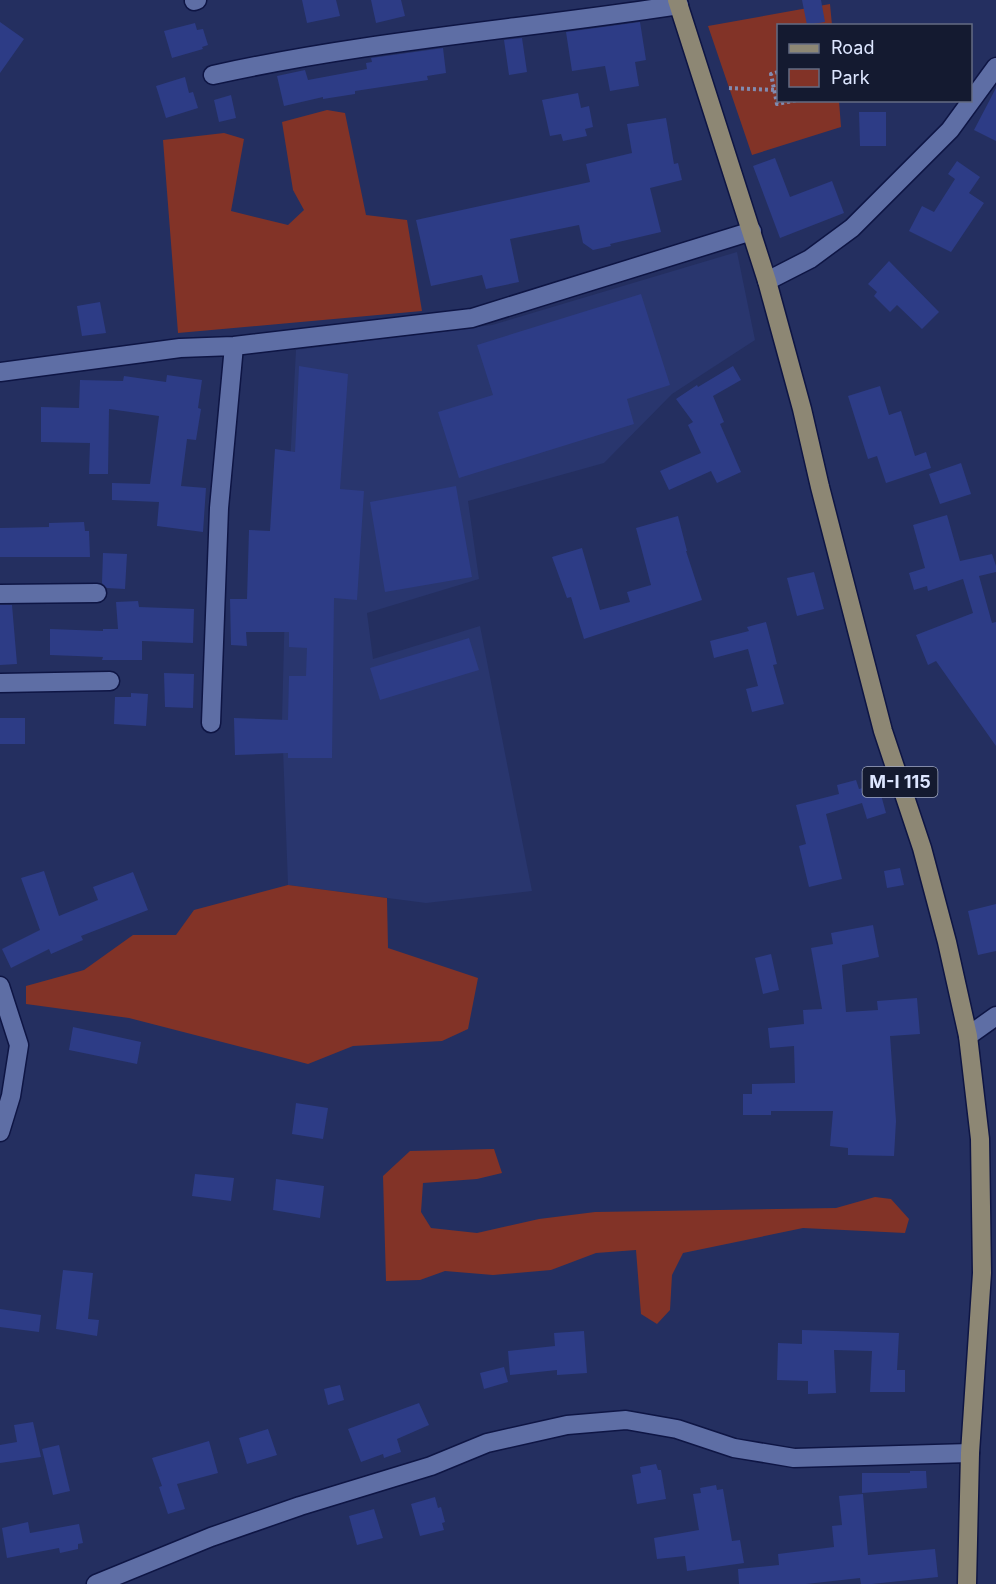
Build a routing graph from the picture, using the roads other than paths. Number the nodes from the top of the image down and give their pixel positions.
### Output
1 (678, 2) edge
2 (996, 67) edge
3 (213, 75) dead end
4 (972, 100) edge
5 (970, 102) edge
6 (752, 231) junction
7 (767, 281) junction
8 (234, 346) junction
9 (0, 372) edge
10 (97, 593) dead end
11 (0, 594) edge
12 (110, 681) dead end
13 (0, 682) edge
14 (211, 723) dead end
15 (0, 986) edge
16 (996, 1016) edge
17 (968, 1036) junction
18 (8, 1065) edge
19 (0, 1132) edge
20 (970, 1453) junction
21 (96, 1584) edge
22 (967, 1584) edge

1 - 3 street
1 - 6 main road, M-I 115
2 - 4 street
5 - 7 street
6 - 7 main road, M-I 115
6 - 8 street
7 - 17 main road, M-I 115
8 - 9 street
8 - 14 street
10 - 11 street
12 - 13 street
15 - 18 street
16 - 17 street
17 - 20 main road, M-I 115
18 - 19 street
20 - 21 street
20 - 22 main road, M-I 115

